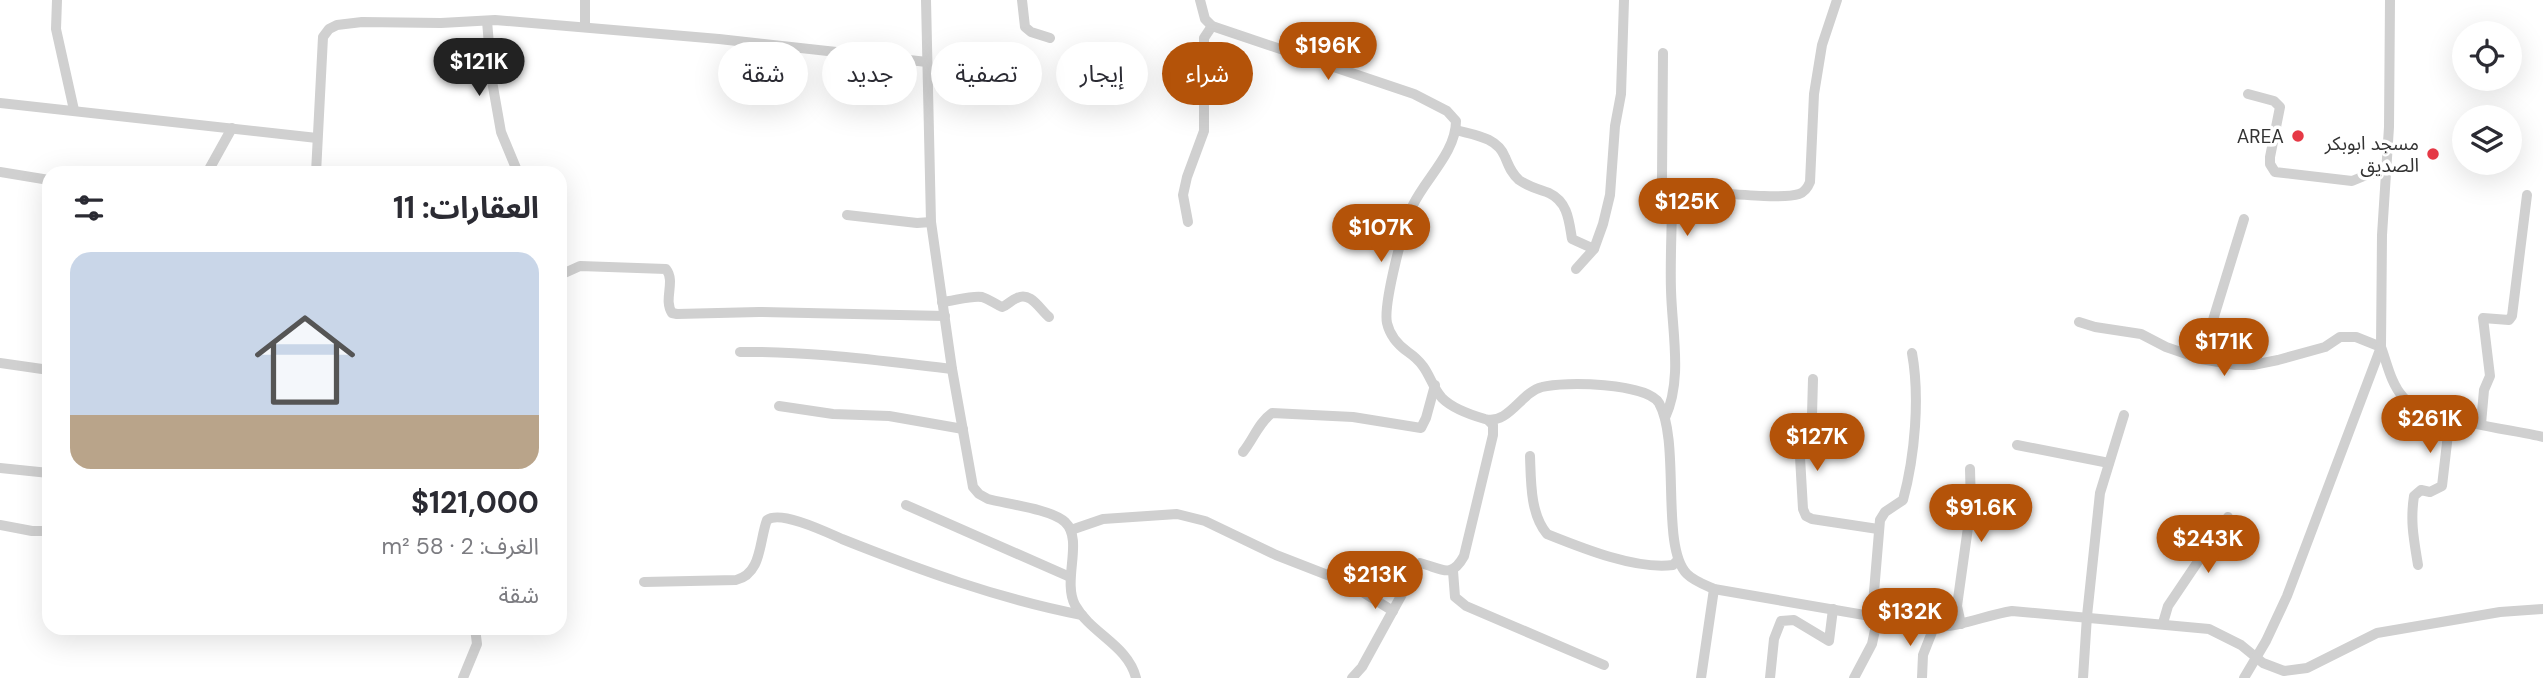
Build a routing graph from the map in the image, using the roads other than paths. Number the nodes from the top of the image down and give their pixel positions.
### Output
1 (57, 0) edge
2 (585, 0) edge
3 (926, 0) edge
4 (1022, 0) edge
5 (1200, 0) edge
6 (1623, 0) edge
7 (1837, 0) edge
8 (2390, 0) edge
9 (487, 21) junction
10 (1212, 26) junction
11 (585, 27) junction
12 (1050, 38) dead end
13 (1663, 53) dead end
14 (927, 62) junction
15 (2248, 94) dead end
16 (0, 103) edge
17 (74, 110) junction
18 (232, 128) junction
19 (1456, 130) junction
20 (317, 138) junction
21 (212, 166) edge
22 (316, 166) edge
23 (515, 166) edge
24 (0, 172) edge
25 (2386, 174) junction
26 (42, 179) edge
27 (2527, 195) dead end
28 (1672, 198) junction
29 (847, 215) dead end
30 (2244, 219) dead end
31 (931, 222) junction
32 (1188, 222) dead end
33 (1594, 249) junction
34 (1576, 269) dead end
35 (567, 272) edge
36 (942, 302) junction
37 (945, 316) junction
38 (1049, 317) dead end
39 (2079, 322) dead end
40 (2381, 347) junction
41 (740, 352) dead end
42 (1912, 353) dead end
43 (2201, 359) junction
44 (0, 363) edge
45 (42, 369) edge
46 (952, 369) junction
47 (0, 370) edge
48 (42, 375) edge
49 (1813, 379) dead end
50 (1435, 385) junction
51 (779, 406) dead end
52 (2124, 415) dead end
53 (1665, 418) junction
54 (2450, 418) junction
55 (1488, 420) junction
56 (2481, 424) junction
57 (963, 429) junction
58 (2542, 434) edge
59 (2017, 445) dead end
60 (1242, 452) dead end
61 (1530, 456) dead end
62 (2109, 463) junction
63 (0, 468) edge
64 (1970, 469) dead end
65 (42, 472) edge
66 (906, 505) dead end
67 (2228, 517) dead end
68 (0, 525) edge
69 (1878, 529) junction
70 (1071, 530) junction
71 (42, 531) edge
72 (1678, 560) junction
73 (2418, 565) dead end
74 (1453, 570) junction
75 (1070, 577) junction
76 (644, 582) dead end
77 (1714, 589) junction
78 (1833, 609) junction
79 (2543, 609) edge
80 (1393, 611) junction
81 (1082, 615) junction
82 (1875, 616) junction
83 (2087, 616) junction
84 (2163, 623) junction
85 (1961, 624) junction
86 (1934, 627) junction
87 (476, 635) edge
88 (2257, 657) junction
89 (1604, 665) dead end
90 (463, 678) edge
91 (1136, 678) edge
92 (1352, 678) edge
93 (1701, 678) edge
94 (1770, 678) edge
95 (1854, 678) edge
96 (1922, 678) edge
97 (2083, 678) edge
98 (2244, 678) edge

1 - 17 street
2 - 11 street
3 - 14 street
4 - 12 street
5 - 10 street
6 - 33 street
7 - 28 street
8 - 25 street
9 - 11 street
9 - 20 street
9 - 23 street
10 - 19 street
10 - 32 street
11 - 14 street
13 - 28 street
14 - 31 street
15 - 25 street
16 - 17 street
17 - 18 street
18 - 20 street
18 - 21 street
19 - 33 street
19 - 50 street
20 - 22 street
24 - 26 street
25 - 40 street
27 - 56 street
28 - 53 street
29 - 31 street
30 - 43 street
31 - 36 street
33 - 34 street
35 - 37 street
36 - 37 street
36 - 38 street
37 - 46 street
39 - 43 street
40 - 43 street
40 - 54 street
40 - 88 street
41 - 46 street
42 - 69 street
44 - 45 street
46 - 57 street
47 - 48 street
49 - 69 street
50 - 55 street
50 - 60 street
51 - 57 street
52 - 62 street
53 - 55 street
53 - 72 street
54 - 56 street
54 - 73 street
55 - 74 street
56 - 58 street
57 - 70 street
59 - 62 street
61 - 72 street
62 - 83 street
63 - 65 street
64 - 85 street
66 - 75 street
67 - 84 street
68 - 71 street
69 - 82 street
70 - 75 street
70 - 80 street
72 - 77 street
74 - 80 street
74 - 89 street
75 - 81 street
76 - 81 street
77 - 78 street
77 - 93 street
78 - 82 street
78 - 94 street
79 - 88 street
80 - 92 street
81 - 91 street
82 - 86 street
82 - 95 street
83 - 84 street
83 - 85 street
83 - 97 street
84 - 88 street
85 - 86 street
86 - 96 street
87 - 90 street
88 - 98 street

